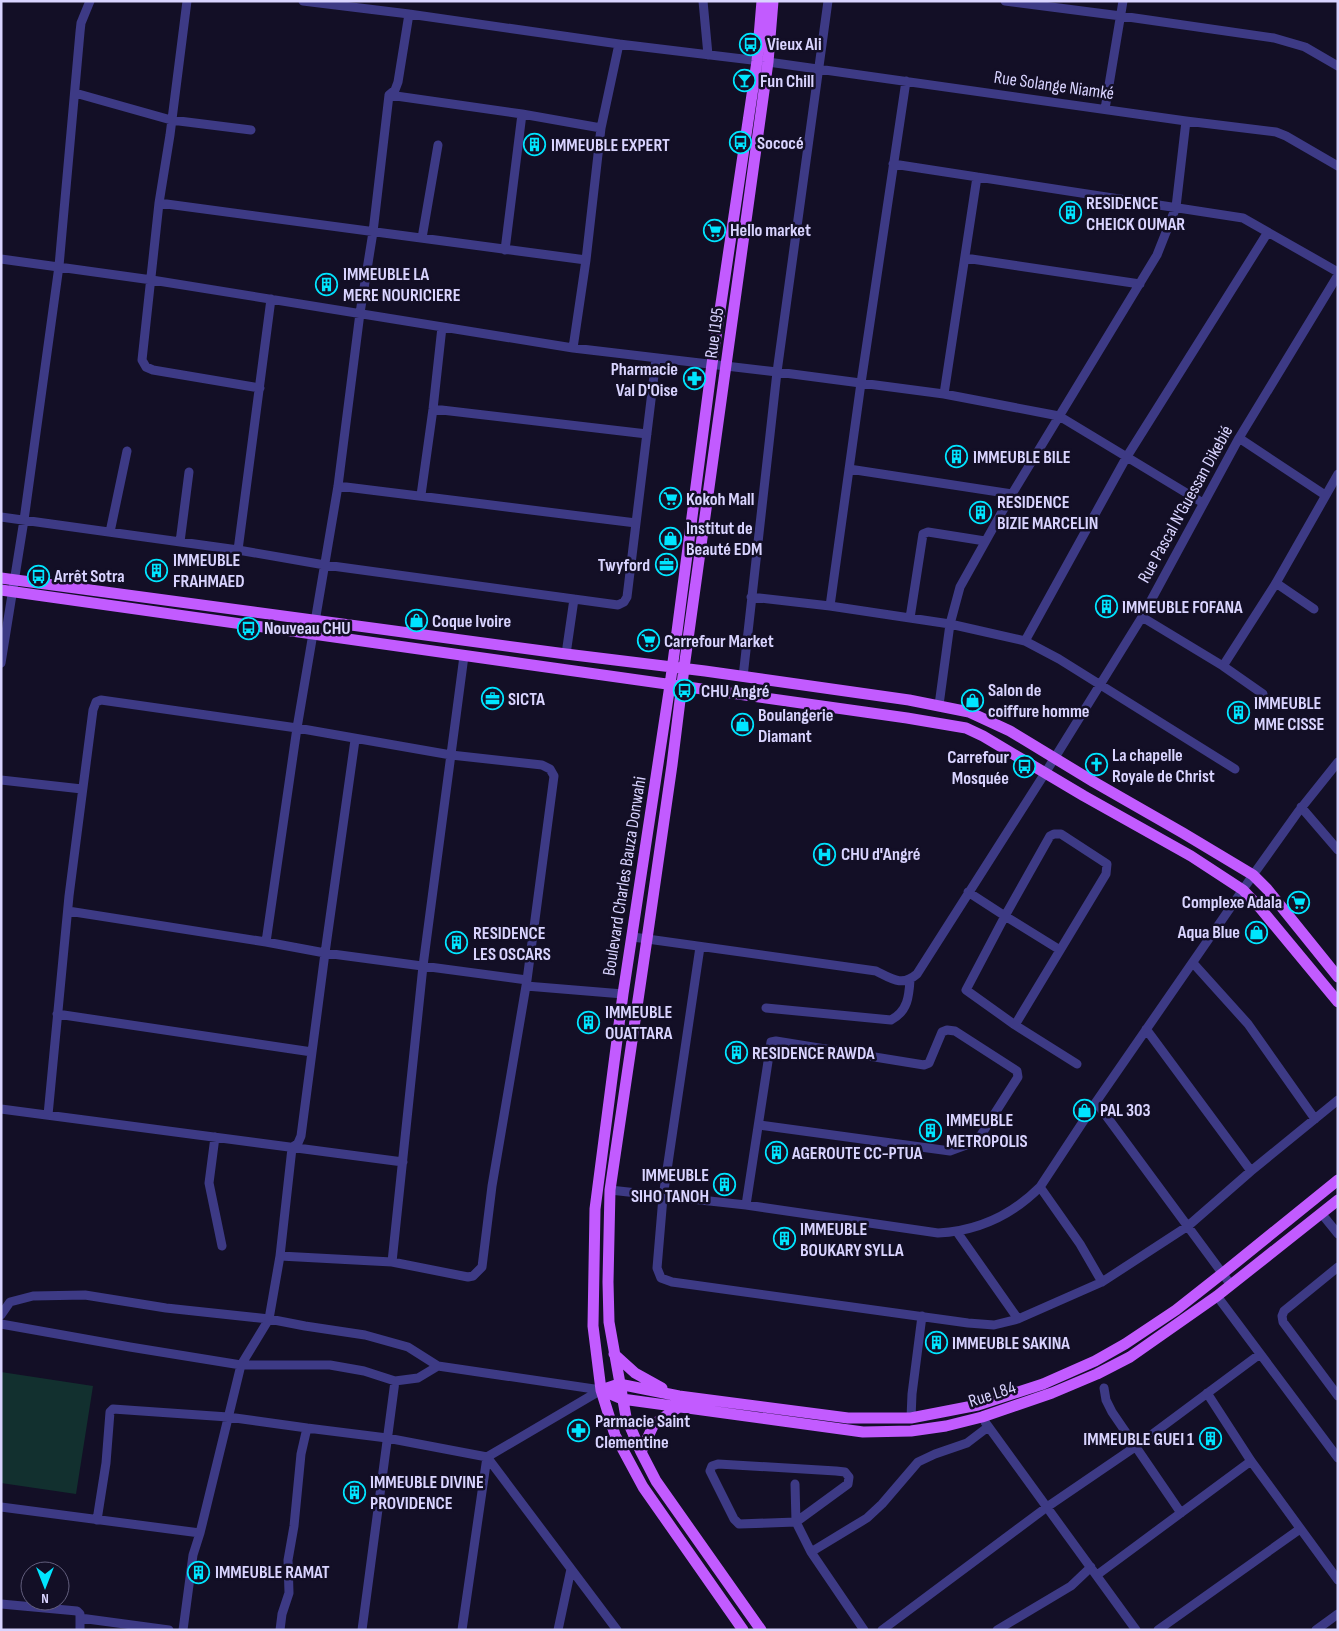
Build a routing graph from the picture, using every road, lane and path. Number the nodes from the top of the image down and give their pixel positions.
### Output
1 (90, 1) edge
2 (187, 1) edge
3 (303, 1) edge
4 (703, 1) edge
5 (762, 1) edge
6 (773, 1) edge
7 (828, 1) edge
8 (1006, 1) edge
9 (1123, 1) edge
10 (409, 14) junction
11 (1121, 16) junction
12 (619, 44) junction
13 (708, 55) junction
14 (762, 61) junction
15 (1338, 66) edge
16 (820, 69) junction
17 (906, 80) junction
18 (75, 92) junction
19 (389, 95) junction
20 (1105, 109) junction
21 (522, 114) junction
22 (172, 120) junction
23 (1186, 121) junction
24 (601, 128) junction
25 (251, 130) dead end
26 (438, 145) dead end
27 (893, 164) junction
28 (1338, 166) edge
29 (977, 177) junction
30 (159, 203) junction
31 (1176, 206) junction
32 (374, 232) junction
33 (1268, 232) junction
34 (422, 238) junction
35 (505, 250) junction
36 (965, 258) junction
37 (1, 259) edge
38 (586, 260) junction
39 (59, 266) junction
40 (1338, 274) edge
41 (152, 280) junction
42 (1140, 284) junction
43 (272, 299) junction
44 (360, 313) junction
45 (442, 328) junction
46 (573, 348) junction
47 (656, 358) junction
48 (712, 364) junction
49 (727, 366) junction
50 (778, 372) junction
51 (861, 383) junction
52 (260, 388) junction
53 (944, 394) junction
54 (433, 409) junction
55 (1059, 416) junction
56 (647, 434) junction
57 (1239, 438) junction
58 (127, 451) dead end
59 (1126, 458) junction
60 (849, 469) junction
61 (188, 472) dead end
62 (1338, 474) edge
63 (338, 486) junction
64 (1012, 494) junction
65 (420, 495) junction
66 (1325, 495) junction
67 (1203, 504) junction
68 (1, 517) edge
69 (24, 520) junction
70 (636, 523) junction
71 (110, 532) junction
72 (986, 541) junction
73 (180, 542) junction
74 (238, 550) junction
75 (325, 565) junction
76 (1, 578) edge
77 (1276, 583) junction
78 (9, 587) edge
79 (751, 597) junction
80 (574, 598) junction
81 (830, 606) junction
82 (1314, 609) dead end
83 (1142, 617) junction
84 (910, 618) junction
85 (316, 621) junction
86 (950, 624) junction
87 (313, 634) junction
88 (1026, 641) junction
89 (566, 654) junction
90 (464, 656) junction
91 (1, 663) edge
92 (1223, 666) junction
93 (678, 668) junction
94 (742, 676) junction
95 (676, 686) junction
96 (1100, 686) junction
97 (1264, 694) dead end
98 (909, 700) junction
99 (939, 705) junction
100 (907, 718) junction
101 (297, 728) junction
102 (355, 740) junction
103 (451, 755) junction
104 (1054, 759) junction
105 (1338, 762) edge
106 (1235, 769) dead end
107 (1045, 773) junction
108 (1, 780) edge
109 (82, 789) junction
110 (1301, 807) junction
111 (1338, 850) edge
112 (1253, 875) junction
113 (1243, 890) junction
114 (968, 892) junction
115 (68, 911) junction
116 (1005, 916) junction
117 (633, 937) junction
118 (648, 939) junction
119 (266, 942) junction
120 (700, 947) junction
121 (1060, 950) junction
122 (325, 953) junction
123 (1193, 963) junction
124 (423, 966) junction
125 (1338, 977) edge
126 (910, 980) junction
127 (526, 983) junction
128 (623, 994) junction
129 (1338, 1002) edge
130 (766, 1008) dead end
131 (57, 1014) junction
132 (1015, 1025) junction
133 (1146, 1029) junction
134 (312, 1052) junction
135 (1077, 1064) dead end
136 (1338, 1100) edge
137 (1096, 1102) junction
138 (1, 1109) edge
139 (48, 1115) junction
140 (1315, 1119) junction
141 (758, 1125) junction
142 (215, 1138) junction
143 (292, 1148) junction
144 (403, 1162) junction
145 (1251, 1171) junction
146 (1338, 1180) edge
147 (1040, 1187) junction
148 (610, 1190) junction
149 (663, 1197) junction
150 (1338, 1200) edge
151 (746, 1205) junction
152 (1321, 1213) junction
153 (1188, 1226) junction
154 (957, 1232) junction
155 (1338, 1234) edge
156 (222, 1246) dead end
157 (280, 1256) junction
158 (392, 1262) junction
159 (1335, 1270) edge
160 (1223, 1273) junction
161 (1338, 1280) edge
162 (1102, 1282) junction
163 (1231, 1285) junction
164 (1217, 1296) junction
165 (1, 1315) edge
166 (922, 1316) junction
167 (270, 1319) junction
168 (1018, 1319) junction
169 (1, 1324) edge
170 (614, 1354) junction
171 (1260, 1354) junction
172 (241, 1365) junction
173 (438, 1366) junction
174 (395, 1381) junction
175 (620, 1384) junction
176 (1104, 1388) dead end
177 (601, 1390) junction
178 (1206, 1393) junction
179 (1338, 1396) edge
180 (622, 1399) junction
181 (680, 1401) junction
182 (228, 1418) junction
183 (911, 1418) junction
184 (985, 1422) junction
185 (307, 1428) junction
186 (387, 1438) junction
187 (1135, 1447) junction
188 (640, 1452) junction
189 (487, 1457) junction
190 (1338, 1458) edge
191 (1251, 1461) junction
192 (795, 1484) dead end
193 (1, 1507) edge
194 (1047, 1507) junction
195 (1181, 1513) junction
196 (97, 1520) junction
197 (796, 1522) junction
198 (1300, 1529) junction
199 (200, 1533) junction
200 (811, 1552) junction
201 (1091, 1567) junction
202 (571, 1569) junction
203 (1097, 1575) junction
204 (1338, 1580) edge
205 (1, 1604) edge
206 (1338, 1614) edge
207 (80, 1618) junction
208 (80, 1630) edge
209 (169, 1630) edge
210 (182, 1630) edge
211 (280, 1630) edge
212 (362, 1630) edge
213 (462, 1630) edge
214 (558, 1630) edge
215 (616, 1630) edge
216 (743, 1630) edge
217 (761, 1630) edge
218 (864, 1630) edge
219 (882, 1630) edge
220 (997, 1630) edge
221 (1136, 1630) edge
222 (1158, 1630) edge
223 (1316, 1630) edge

1 - 18 street
2 - 22 street
3 - 10 street, Rue Solange Niamké
4 - 13 street
5 - 14 main road, Rue I195
6 - 14 main road, Rue I195
7 - 16 street
8 - 11 street
9 - 11 street
10 - 12 street, Rue Solange Niamké
10 - 19 street
11 - 15 street
11 - 20 street
12 - 13 street, Rue Solange Niamké
12 - 24 street
13 - 14 street, Rue Solange Niamké
14 - 16 street, Rue Solange Niamké
14 - 48 main road, Rue I195
14 - 49 main road, Rue I195
16 - 17 street, Rue Solange Niamké
16 - 50 street
17 - 20 street, Rue Solange Niamké
17 - 27 street
18 - 22 street
18 - 39 street
19 - 21 street
19 - 32 street
20 - 23 street, Rue Solange Niamké
21 - 24 street
21 - 35 street
22 - 25 street
22 - 30 street
23 - 28 street, Rue Solange Niamké
23 - 31 street
24 - 38 street
26 - 34 street
27 - 29 street
27 - 51 street
29 - 31 street
29 - 36 street
30 - 32 street
30 - 41 street
31 - 33 street
31 - 42 street
32 - 34 street
32 - 44 street
33 - 40 street
33 - 59 street
34 - 35 street
35 - 38 street
36 - 42 street
36 - 53 street
37 - 39 street
38 - 46 street
39 - 41 street
39 - 69 street
40 - 57 street, Rue Pascal N'Guessan Dikebié
41 - 43 street
41 - 52 street
42 - 55 street
43 - 44 street
43 - 52 street
44 - 45 street
44 - 63 street
45 - 46 street
45 - 54 street
46 - 47 street
47 - 48 street
47 - 56 street
48 - 49 street
48 - 93 main road, Rue I195
49 - 50 street
49 - 93 main road, Rue I195
50 - 51 street
50 - 79 street
51 - 53 street
51 - 60 street
52 - 74 street
53 - 55 street
54 - 56 street
54 - 65 street
55 - 59 street
55 - 64 street
56 - 70 street
57 - 66 street
57 - 67 street, Rue Pascal N'Guessan Dikebié
58 - 71 street
59 - 67 street
59 - 88 street
60 - 64 street
60 - 81 street
61 - 73 street
62 - 66 street
63 - 65 street
63 - 75 street
64 - 72 street
65 - 70 street
66 - 77 street
67 - 83 street, Rue Pascal N'Guessan Dikebié
68 - 69 street
69 - 71 street
69 - 78 street
70 - 80 street
71 - 73 street
72 - 84 street
72 - 86 street
73 - 74 street
74 - 75 street
75 - 80 street
75 - 85 street
76 - 78 main road
77 - 82 street
77 - 92 street
78 - 85 main road
78 - 87 main road
78 - 91 street
79 - 81 street
79 - 94 street
80 - 89 street
81 - 84 street
83 - 92 street
83 - 96 street, Rue Pascal N'Guessan Dikebié
84 - 86 street
85 - 87 street
85 - 89 main road
86 - 88 street
86 - 99 street
87 - 90 main road
87 - 101 street
88 - 96 street
89 - 93 main road
90 - 95 main road
90 - 103 street
92 - 97 street
93 - 94 main road
93 - 95 main road
94 - 98 main road
95 - 100 main road
95 - 117 main road, Boulevard Charles Bauza Donwahi
95 - 118 main road, Boulevard Charles Bauza Donwahi
96 - 104 street, Rue Pascal N'Guessan Dikebié
96 - 106 street
98 - 99 main road
98 - 100 main road
99 - 104 main road
100 - 107 main road
101 - 102 street
101 - 109 street
101 - 119 street
102 - 103 street
102 - 122 street
103 - 124 street
103 - 127 street
104 - 107 street, Rue Pascal N'Guessan Dikebié
104 - 112 main road
105 - 110 street
107 - 113 main road
107 - 114 street, Rue Pascal N'Guessan Dikebié
108 - 109 street
109 - 115 street
110 - 111 street
110 - 112 street
112 - 113 street
112 - 125 main road
113 - 123 street
113 - 129 main road
114 - 116 street
114 - 126 street, Rue Pascal N'Guessan Dikebié
115 - 119 street
115 - 131 street
116 - 121 street
116 - 121 street
116 - 132 street
117 - 118 street
117 - 128 main road, Boulevard Charles Bauza Donwahi
118 - 120 street
118 - 148 main road, Boulevard Charles Bauza Donwahi
119 - 122 street
120 - 126 street
120 - 149 street
121 - 132 street
122 - 124 street
122 - 134 street
123 - 133 street
123 - 140 street
124 - 127 street
124 - 144 street
126 - 130 street
127 - 128 street
127 - 158 street
128 - 177 main road, Boulevard Charles Bauza Donwahi
131 - 134 street
131 - 139 street
132 - 135 street
133 - 137 street
133 - 145 street
134 - 143 street
136 - 140 street
137 - 147 street
137 - 153 street
138 - 139 street
139 - 142 street
140 - 145 street
141 - 141 street
141 - 151 street
142 - 143 street
142 - 156 street
143 - 144 street
143 - 157 street
144 - 158 street
145 - 153 street
146 - 160 main road
147 - 154 street
147 - 162 street
148 - 149 street
148 - 170 main road, Boulevard Charles Bauza Donwahi
149 - 151 street
149 - 166 street
150 - 152 main road, Rue L84
151 - 154 street
152 - 155 street
152 - 163 main road, Rue L84
153 - 160 street
153 - 162 street
154 - 168 street
157 - 158 street
157 - 167 street
159 - 161 street
159 - 179 street
160 - 163 street
160 - 183 main road
162 - 168 street
163 - 164 main road, Rue L84
164 - 171 street
164 - 184 main road, Rue L84
165 - 167 street
166 - 168 street
166 - 183 street
167 - 172 street
167 - 173 street
169 - 172 street
170 - 175 main road, Boulevard Charles Bauza Donwahi
170 - 181 main road
171 - 178 street
171 - 190 street
172 - 174 street
172 - 182 street
173 - 174 street
173 - 177 street
174 - 186 street
175 - 177 main road
175 - 180 main road, Boulevard Charles Bauza Donwahi
175 - 181 main road
176 - 187 street
177 - 180 main road, Rue L84
177 - 189 street
177 - 216 main road, Boulevard Charles Bauza Donwahi
178 - 187 street
178 - 191 street
180 - 181 main road, Rue L84
180 - 188 main road, Boulevard Charles Bauza Donwahi
181 - 183 main road
181 - 184 main road, Rue L84
181 - 188 main road
182 - 185 street
182 - 196 street
182 - 199 street
184 - 194 street
184 - 200 street
185 - 186 street
185 - 211 street
186 - 189 street
186 - 212 street
187 - 194 street
187 - 195 street
188 - 217 main road, Boulevard Charles Bauza Donwahi
189 - 202 street
189 - 213 street
191 - 195 street
191 - 198 street
192 - 197 street
193 - 196 street
194 - 201 street
194 - 219 street
195 - 203 street
196 - 199 street
197 - 197 street
197 - 200 street
198 - 204 street
198 - 222 street
199 - 210 street
200 - 218 street
201 - 203 street
201 - 220 street
202 - 214 street
202 - 215 street
203 - 221 street
205 - 207 street
206 - 223 street
207 - 208 street
207 - 209 street

